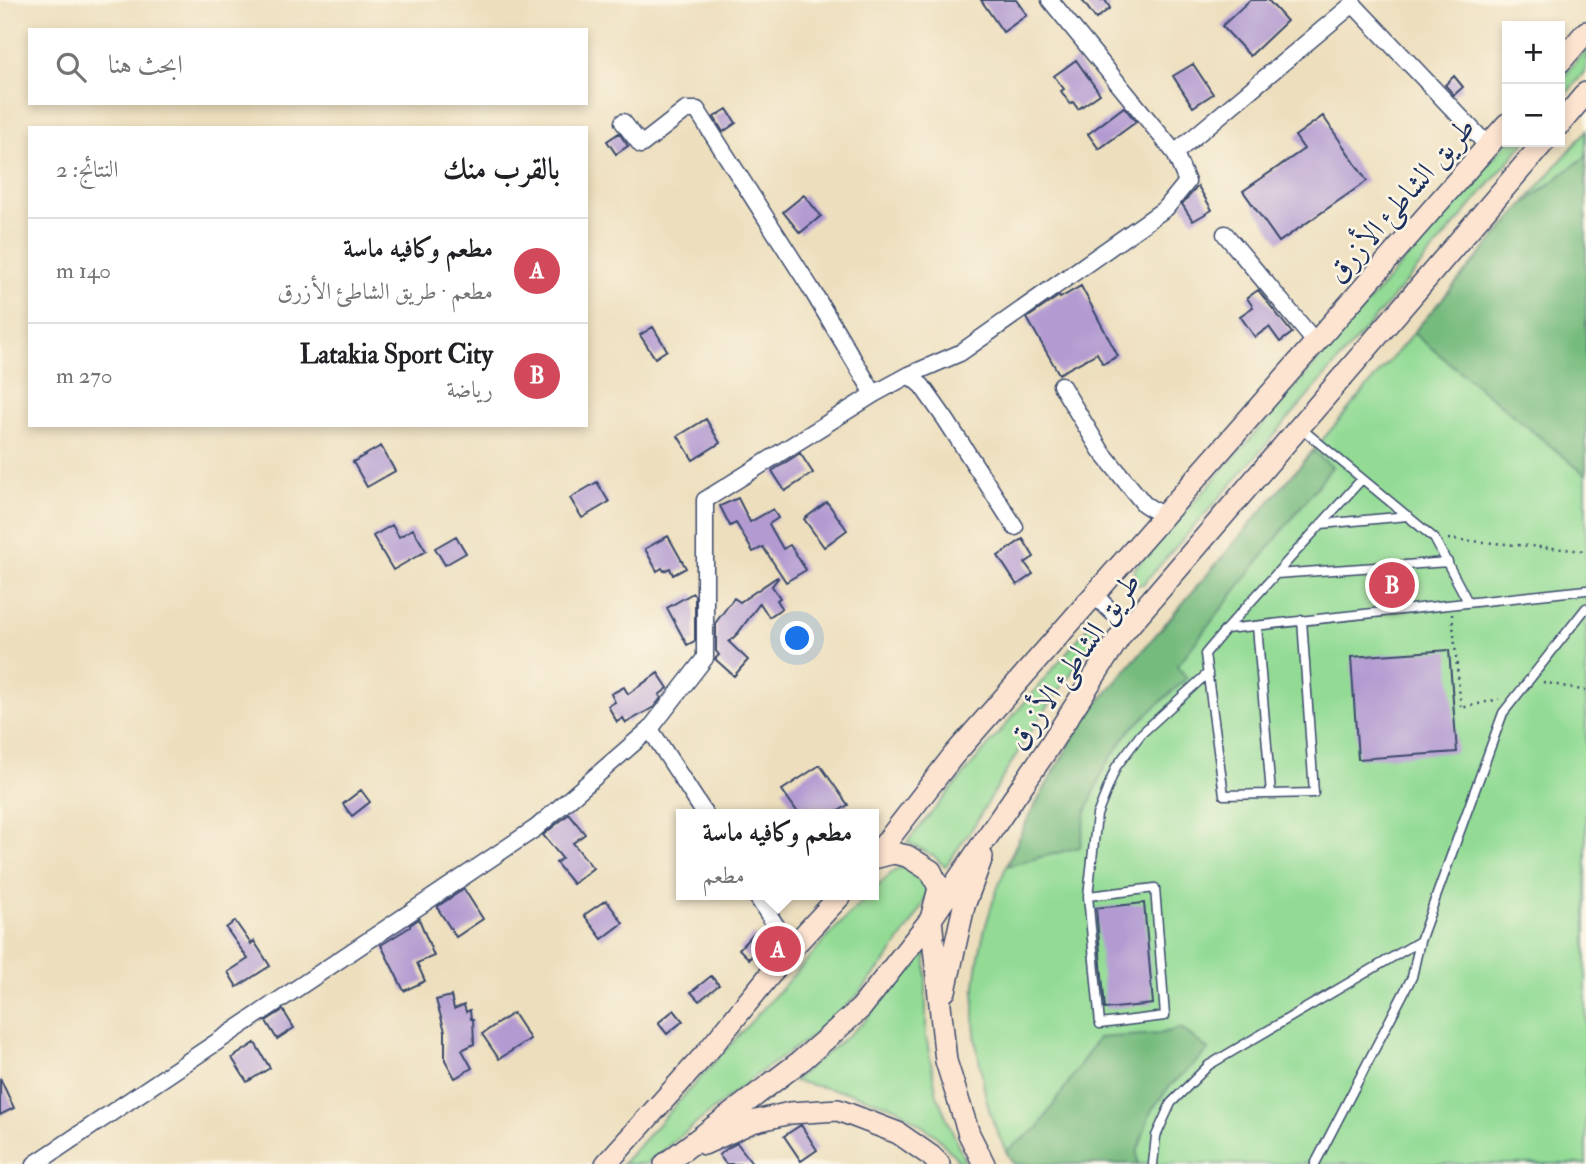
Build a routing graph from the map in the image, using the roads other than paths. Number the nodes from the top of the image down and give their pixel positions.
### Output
1 (1050, 0) edge
2 (1353, 2) edge
3 (1586, 32) edge
4 (1565, 56) edge
5 (1586, 93) edge
6 (1565, 118) edge
7 (623, 122) dead end
8 (1502, 130) edge
9 (1488, 146) junction
10 (1540, 147) edge
11 (1175, 153) junction
12 (1225, 234) dead end
13 (1316, 343) junction
14 (909, 374) junction
15 (1061, 385) dead end
16 (874, 394) junction
17 (1299, 427) junction
18 (1362, 479) junction
19 (1163, 516) junction
20 (1408, 516) junction
21 (1321, 524) junction
22 (1015, 527) dead end
23 (1448, 562) junction
24 (1276, 574) junction
25 (1586, 590) edge
26 (1094, 595) junction
27 (1468, 602) junction
28 (1586, 608) edge
29 (1302, 621) junction
30 (1257, 626) junction
31 (1128, 627) junction
32 (1226, 629) junction
33 (1208, 673) junction
34 (650, 729) junction
35 (1271, 794) junction
36 (702, 809) edge
37 (993, 828) junction
38 (879, 852) edge
39 (879, 857) edge
40 (1088, 896) junction
41 (759, 900) edge
42 (836, 900) edge
43 (931, 919) junction
44 (1420, 941) junction
45 (791, 950) junction
46 (940, 1010) junction
47 (668, 1161) edge
48 (35, 1164) edge
49 (606, 1164) edge
50 (939, 1164) edge
51 (984, 1164) edge
52 (1153, 1164) edge
53 (1315, 1164) edge

1 - 11 street
2 - 9 street
2 - 11 street
3 - 4 main road
5 - 6 main road
7 - 16 street
8 - 9 main road, طريق الشاطئ الأزرق
9 - 13 main road, طريق الشاطئ الأزرق
10 - 17 main road, طريق الشاطئ الأزرق
11 - 14 street
12 - 13 street
13 - 19 main road, طريق الشاطئ الأزرق
14 - 16 street
14 - 22 street
15 - 19 street
16 - 34 street
17 - 18 lane
17 - 31 main road, طريق الشاطئ الأزرق
18 - 20 lane
18 - 21 lane
19 - 26 main road, طريق الشاطئ الأزرق
20 - 21 lane
20 - 23 lane
21 - 24 lane
23 - 24 lane
23 - 27 lane
24 - 32 lane
25 - 27 lane
26 - 31 street
26 - 38 main road, طريق الشاطئ الأزرق
27 - 29 lane
28 - 44 lane
29 - 30 lane
29 - 35 lane
30 - 32 lane
30 - 35 lane
31 - 37 main road, طريق الشاطئ الأزرق
32 - 33 lane
33 - 35 lane
33 - 40 lane
34 - 36 street
34 - 48 street
37 - 43 main road, طريق الشاطئ الأزرق
37 - 46 main road
39 - 43 main road
40 - 40 lane
41 - 45 street
42 - 45 main road
43 - 46 main road
43 - 47 main road, طريق الشاطئ الأزرق
44 - 52 lane
44 - 53 lane
45 - 49 main road
46 - 51 main road
47 - 50 main road

